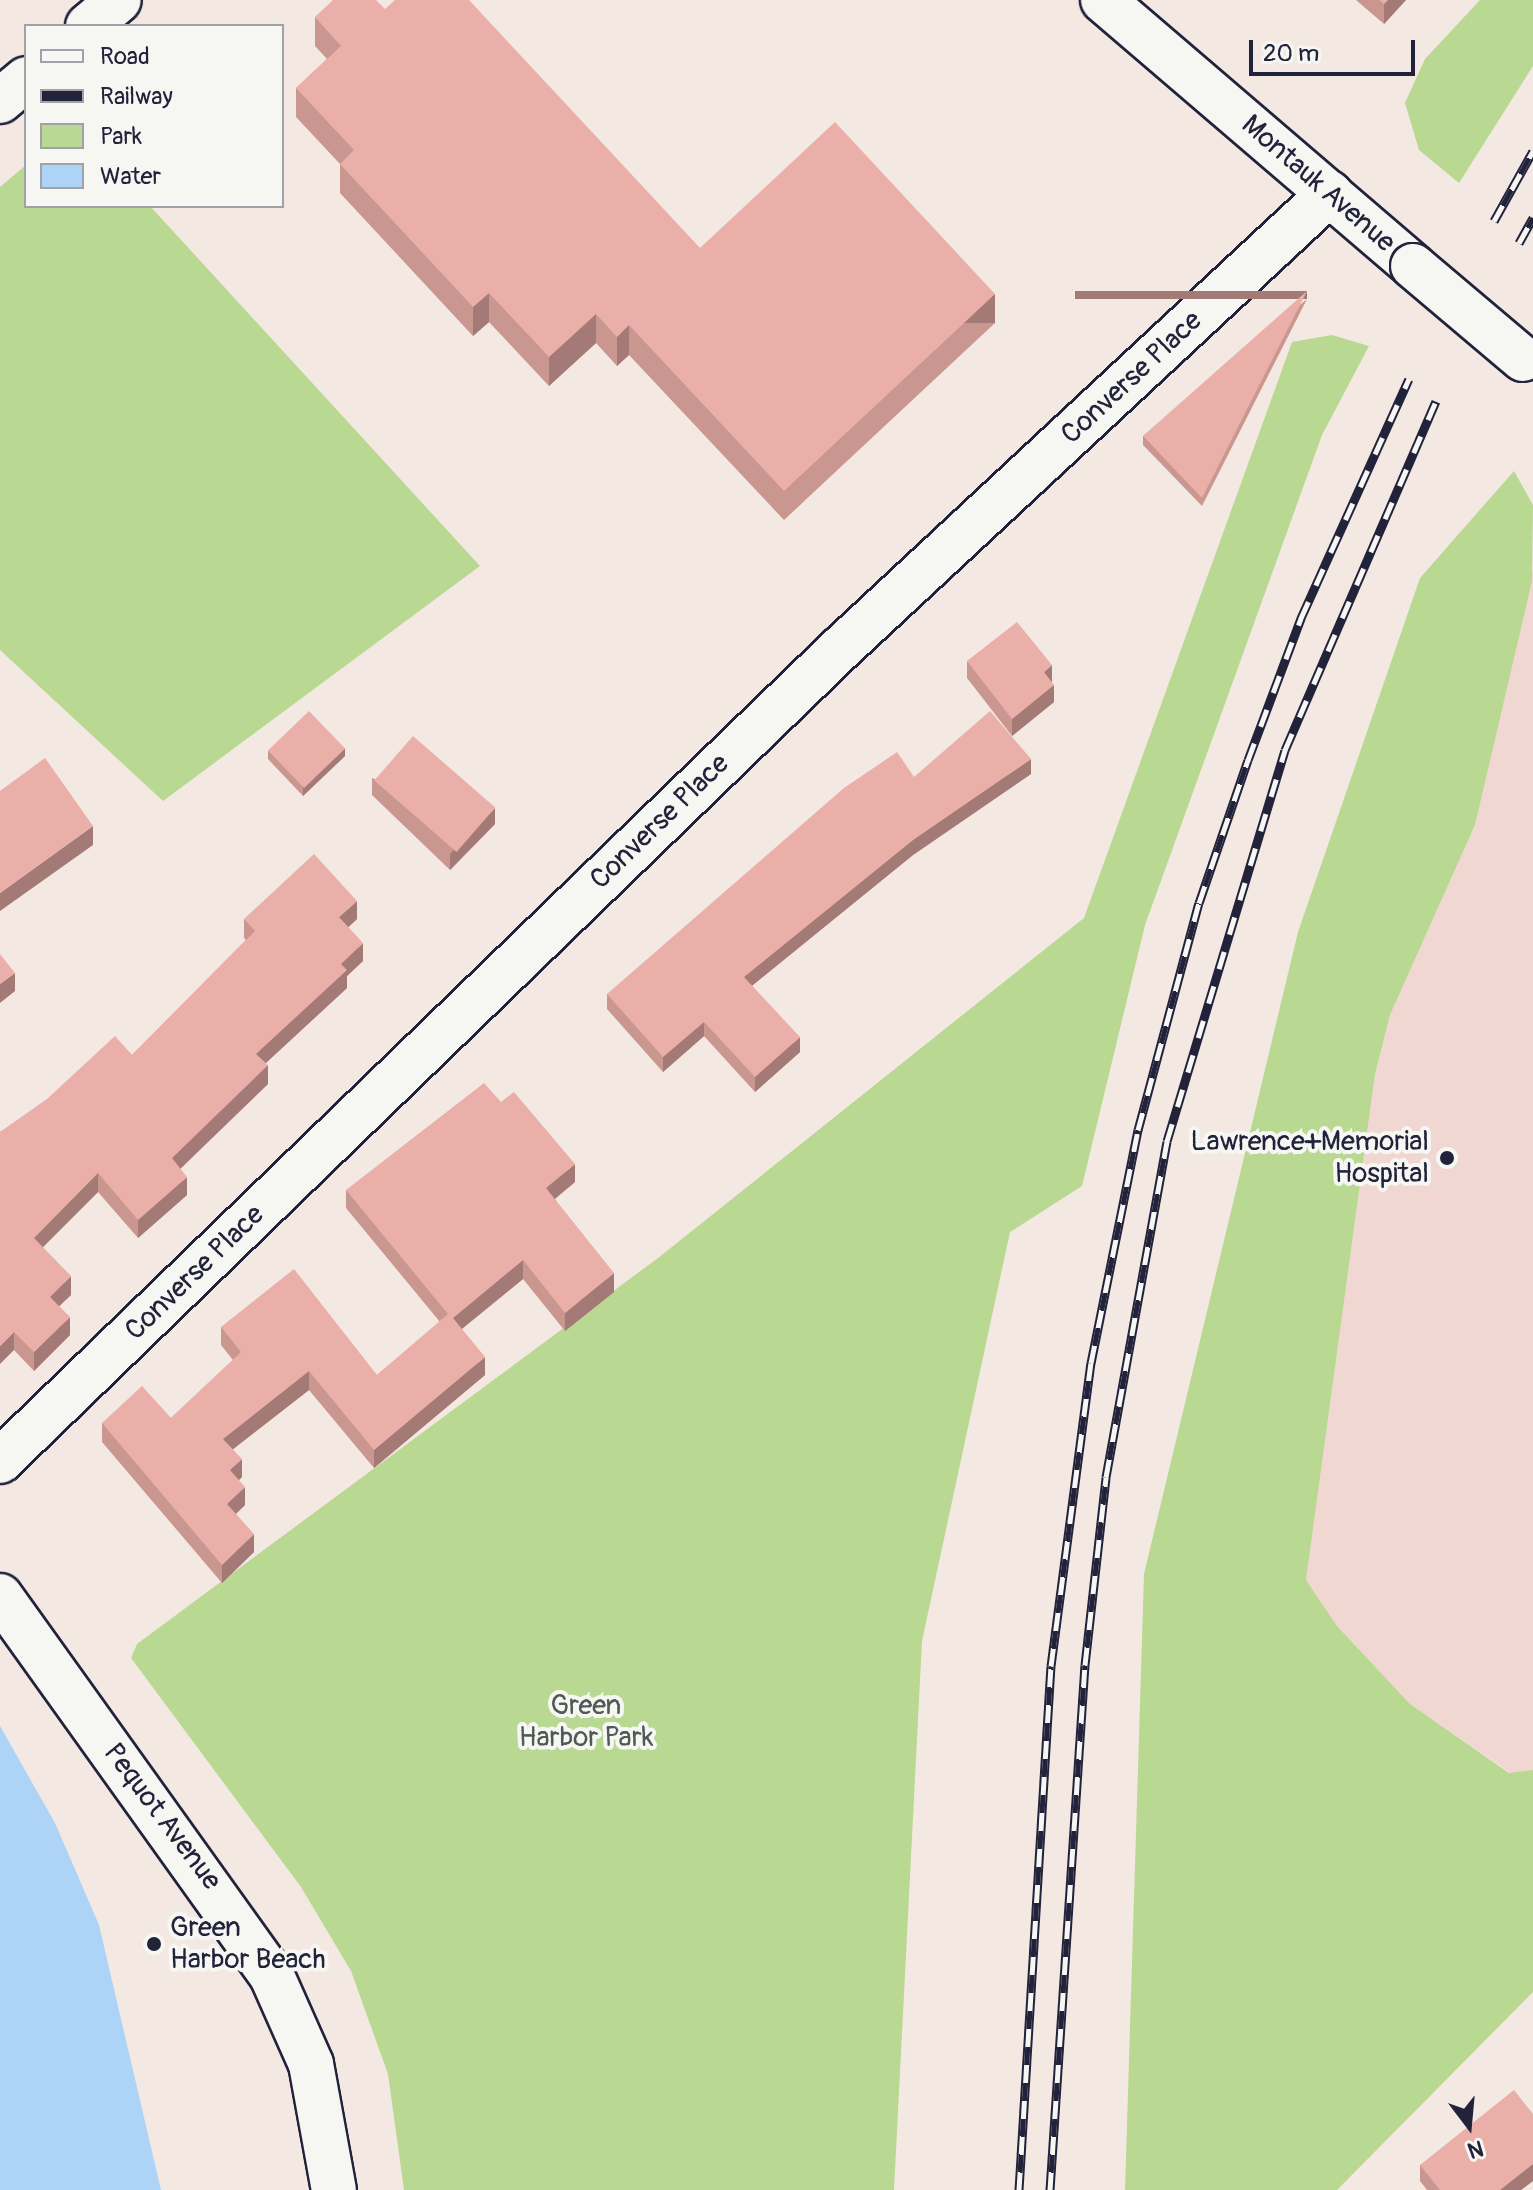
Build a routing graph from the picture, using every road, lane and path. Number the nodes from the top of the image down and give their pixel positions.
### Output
1 (119, 0) edge
2 (1103, 0) edge
3 (90, 24) edge
4 (24, 81) edge
5 (0, 101) edge
6 (1330, 193) junction
7 (1528, 363) edge
8 (0, 1461) edge
9 (0, 1596) edge
10 (334, 2190) edge

1 - 3 street
2 - 6 street, Montauk Avenue
4 - 5 street
6 - 7 street, Montauk Avenue, bridge
6 - 8 street, Converse Place
9 - 10 street, Pequot Avenue

